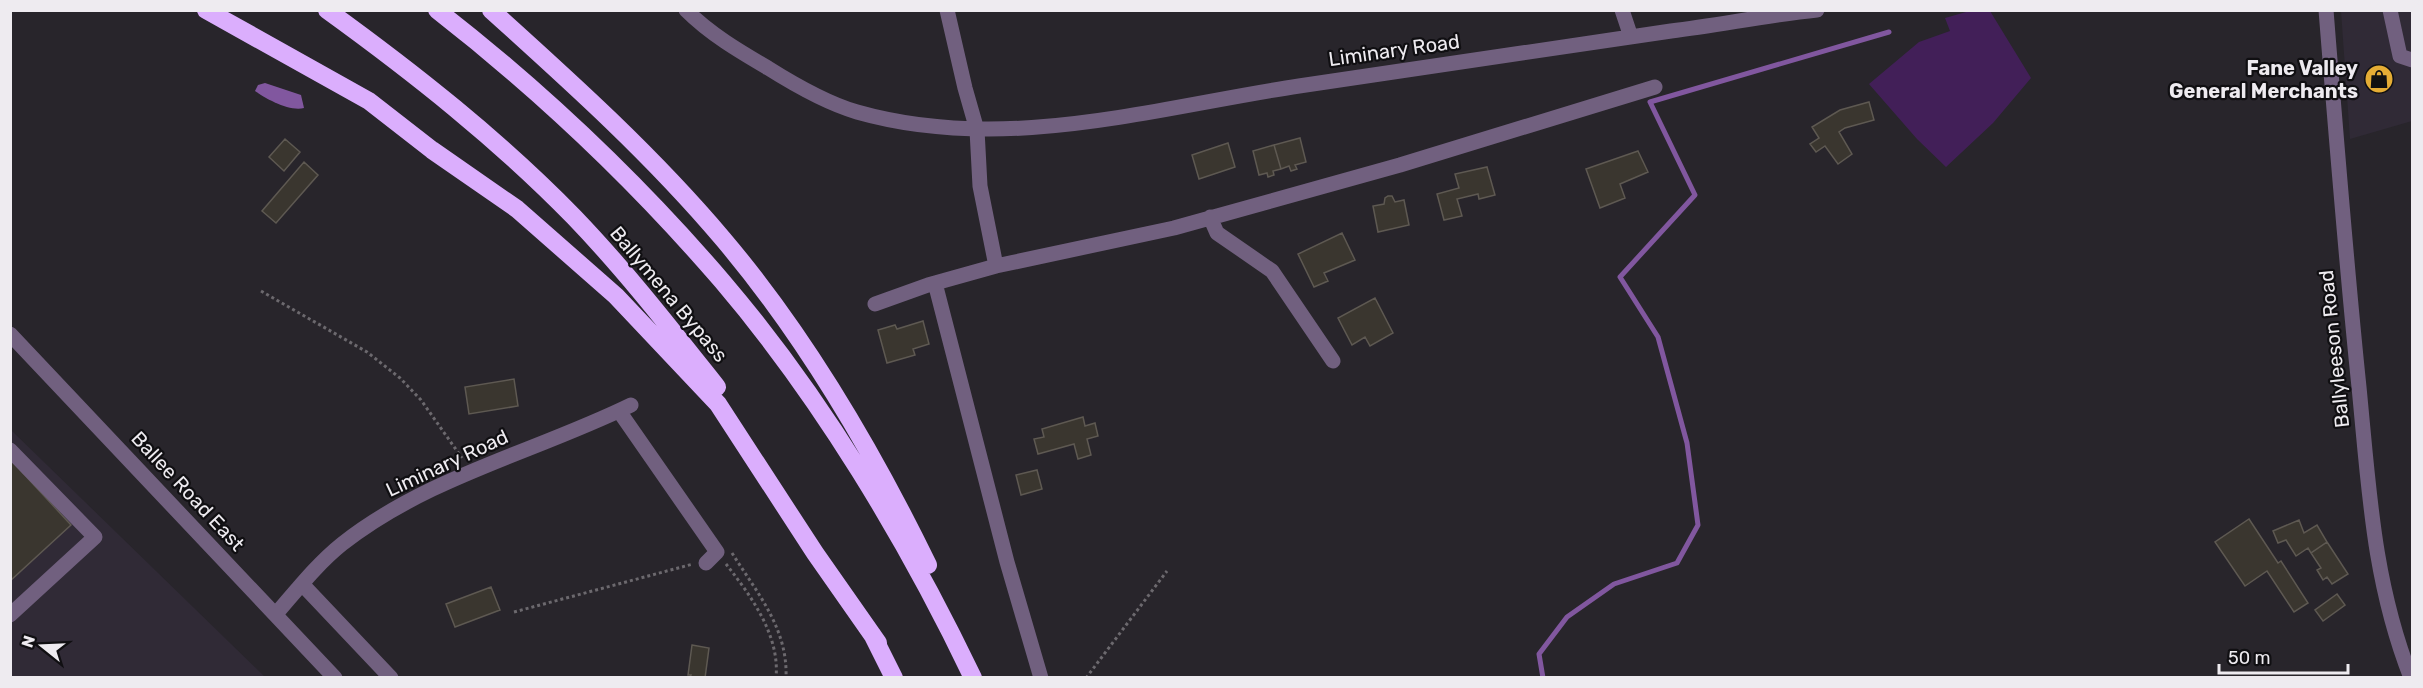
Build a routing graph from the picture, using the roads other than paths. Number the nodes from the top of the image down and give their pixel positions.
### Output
1 (206, 10) edge
2 (327, 10) edge
3 (437, 10) edge
4 (490, 10) edge
5 (686, 10) edge
6 (947, 10) edge
7 (1622, 10) edge
8 (1817, 10) edge
9 (2326, 10) edge
10 (2390, 10) edge
11 (1631, 37) junction
12 (2412, 60) edge
13 (1655, 87) dead end
14 (977, 130) junction
15 (1210, 217) junction
16 (996, 266) junction
17 (935, 283) junction
18 (875, 303) dead end
19 (10, 334) edge
20 (1333, 361) dead end
21 (10, 450) edge
22 (711, 557) road end
23 (302, 584) junction
24 (276, 614) junction
25 (10, 615) edge
26 (878, 643) junction
27 (335, 678) edge
28 (391, 678) edge
29 (894, 678) edge
30 (973, 678) edge
31 (982, 678) edge
32 (1041, 678) edge
33 (2411, 678) edge

1 - 26 highway
2 - 26 highway, Ballymena Bypass
3 - 30 highway
4 - 31 highway
5 - 14 street, Liminary Road
6 - 14 street
7 - 11 street
8 - 11 street, Liminary Road
9 - 33 street, Ballyleeson Road
10 - 12 street
11 - 14 street, Liminary Road
13 - 15 street
14 - 16 street
15 - 16 street
15 - 20 street
16 - 17 street
17 - 18 street
17 - 32 street
19 - 24 street, Ballee Road East
21 - 25 street
22 - 23 street, Liminary Road
23 - 24 street, Liminary Road
23 - 28 street
24 - 27 street, Ballee Road East
26 - 29 highway, Ballymena Bypass

